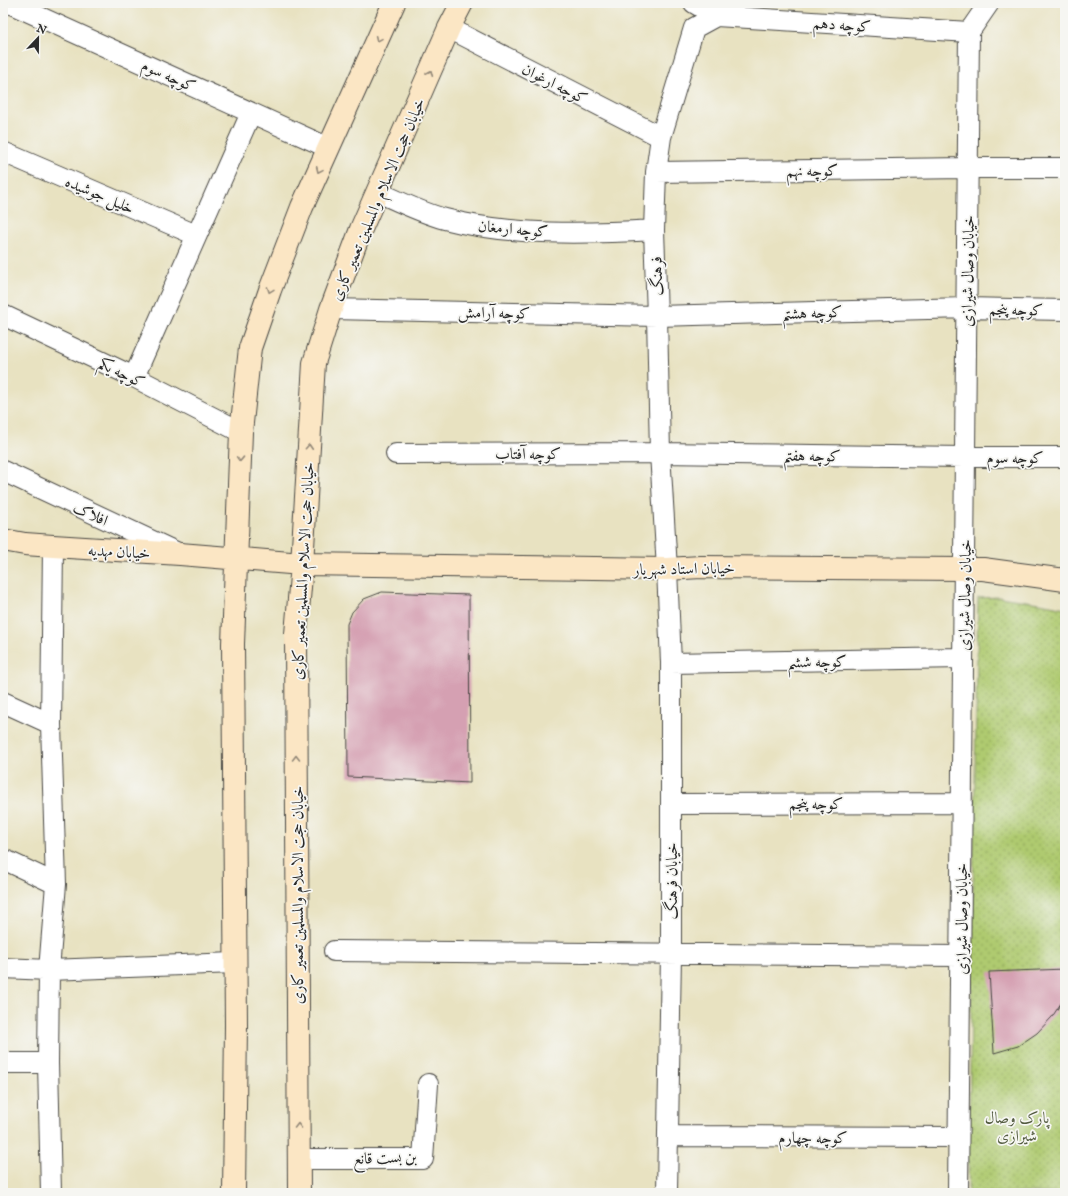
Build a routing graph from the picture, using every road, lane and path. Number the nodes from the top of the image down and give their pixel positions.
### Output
1 (9, 3) edge
2 (393, 3) edge
3 (462, 3) edge
4 (694, 3) edge
5 (989, 3) edge
6 (719, 9) edge
7 (449, 28) junction
8 (969, 32) junction
9 (252, 113) junction
10 (661, 137) junction
11 (329, 148) junction
12 (3, 152) edge
13 (967, 168) junction
14 (1065, 168) edge
15 (656, 172) junction
16 (378, 192) junction
17 (654, 230) junction
18 (196, 235) junction
19 (966, 308) junction
20 (331, 309) junction
21 (1065, 310) edge
22 (3, 315) edge
23 (657, 316) junction
24 (134, 377) junction
25 (241, 432) junction
26 (660, 453) junction
27 (396, 454) dead end
28 (965, 457) junction
29 (1065, 457) edge
30 (3, 471) edge
31 (3, 540) edge
32 (53, 546) junction
33 (180, 554) junction
34 (236, 558) junction
35 (302, 564) junction
36 (667, 569) junction
37 (964, 569) junction
38 (1065, 580) edge
39 (963, 658) junction
40 (671, 663) junction
41 (3, 702) edge
42 (52, 724) junction
43 (962, 803) junction
44 (671, 804) junction
45 (3, 859) edge
46 (56, 884) junction
47 (334, 951) dead end
48 (671, 954) junction
49 (960, 956) junction
50 (235, 963) junction
51 (3, 968) edge
52 (49, 970) junction
53 (3, 1063) edge
54 (48, 1063) junction
55 (428, 1084) dead end
56 (668, 1136) junction
57 (958, 1138) junction
58 (298, 1159) junction
59 (51, 1193) edge
60 (234, 1193) edge
61 (298, 1193) edge
62 (666, 1193) edge
63 (958, 1193) edge

1 - 9 street, کوچه سوم
2 -> 11 main road
3 - 7 main road, خیابان حجت الاسلام والمسلمین تعمیر کاری
4 - 6 street, کوچه دهم
5 - 8 street
6 - 8 street, کوچه دهم
6 - 10 street, فرهنگ
7 - 10 street, کوچه ارغوان
16 -> 7 main road, خیابان حجت الاسلام والمسلمین تعمیر کاری
8 - 13 street, خیابان وصال شیرازی
9 - 11 street, کوچه سوم
9 - 18 street
10 - 15 street, فرهنگ
11 -> 25 main road
12 - 18 street, خلیل جوشیده
13 - 14 street, کوچه نهم
13 - 15 street, کوچه نهم
13 - 19 street, خیابان وصال شیرازی
15 - 17 street, فرهنگ
16 - 17 street, کوچه ارمغان
16 - 20 main road, خیابان حجت الاسلام والمسلمین تعمیر کاری
17 - 23 street, فرهنگ
18 - 24 street
19 - 21 street, کوچه پنجم
19 - 23 street, کوچه هشتم
19 - 28 street, خیابان وصال شیرازی
20 - 23 street, کوچه آرامش
35 -> 20 main road, خیابان حجت الاسلام والمسلمین تعمیر کاری
22 - 24 street, کوچه یکم
23 - 26 street, فرهنگ
24 - 25 street, کوچه یکم
25 -> 34 main road
26 - 27 street, کوچه آفتاب
26 - 28 street, کوچه هفتم
26 - 36 street, فرهنگ
28 - 29 street, کوچه سوم
28 - 37 street, خیابان وصال شیرازی
30 - 33 street, افلاک
31 - 32 main road, خیابان مهدیه
32 - 33 main road, خیابان مهدیه
32 - 42 street
33 - 34 main road, خیابان مهدیه
34 - 35 main road, خیابان استاد شهریار
34 - 50 main road
35 - 36 main road, خیابان استاد شهریار
58 -> 35 main road, خیابان حجت الاسلام والمسلمین تعمیر کاری
36 - 37 main road, خیابان استاد شهریار
36 - 40 street, خیابان فرهنگ
37 - 38 main road, خیابان استاد شهریار
37 - 39 street, خیابان وصال شیرازی
39 - 40 street, کوچه ششم
39 - 43 street, خیابان وصال شیرازی
40 - 44 street, خیابان فرهنگ
41 - 42 street
42 - 46 street
43 - 44 street, کوچه پنجم
43 - 49 street, خیابان وصال شیرازی
44 - 48 street, خیابان فرهنگ
45 - 46 street
46 - 52 street
47 - 48 street
48 - 49 street
48 - 56 street, خیابان فرهنگ
49 - 57 street, خیابان وصال شیرازی
50 - 52 street
50 - 60 main road
51 - 52 street
52 - 54 street
53 - 54 street
54 - 59 street
55 - 58 street, بن بست قانع
56 - 57 street, کوچه چهارم
56 - 62 street, خیابان فرهنگ
57 - 63 street, خیابان وصال شیرازی
58 - 61 main road, خیابان حجت الاسلام والمسلمین تعمیر کاری

